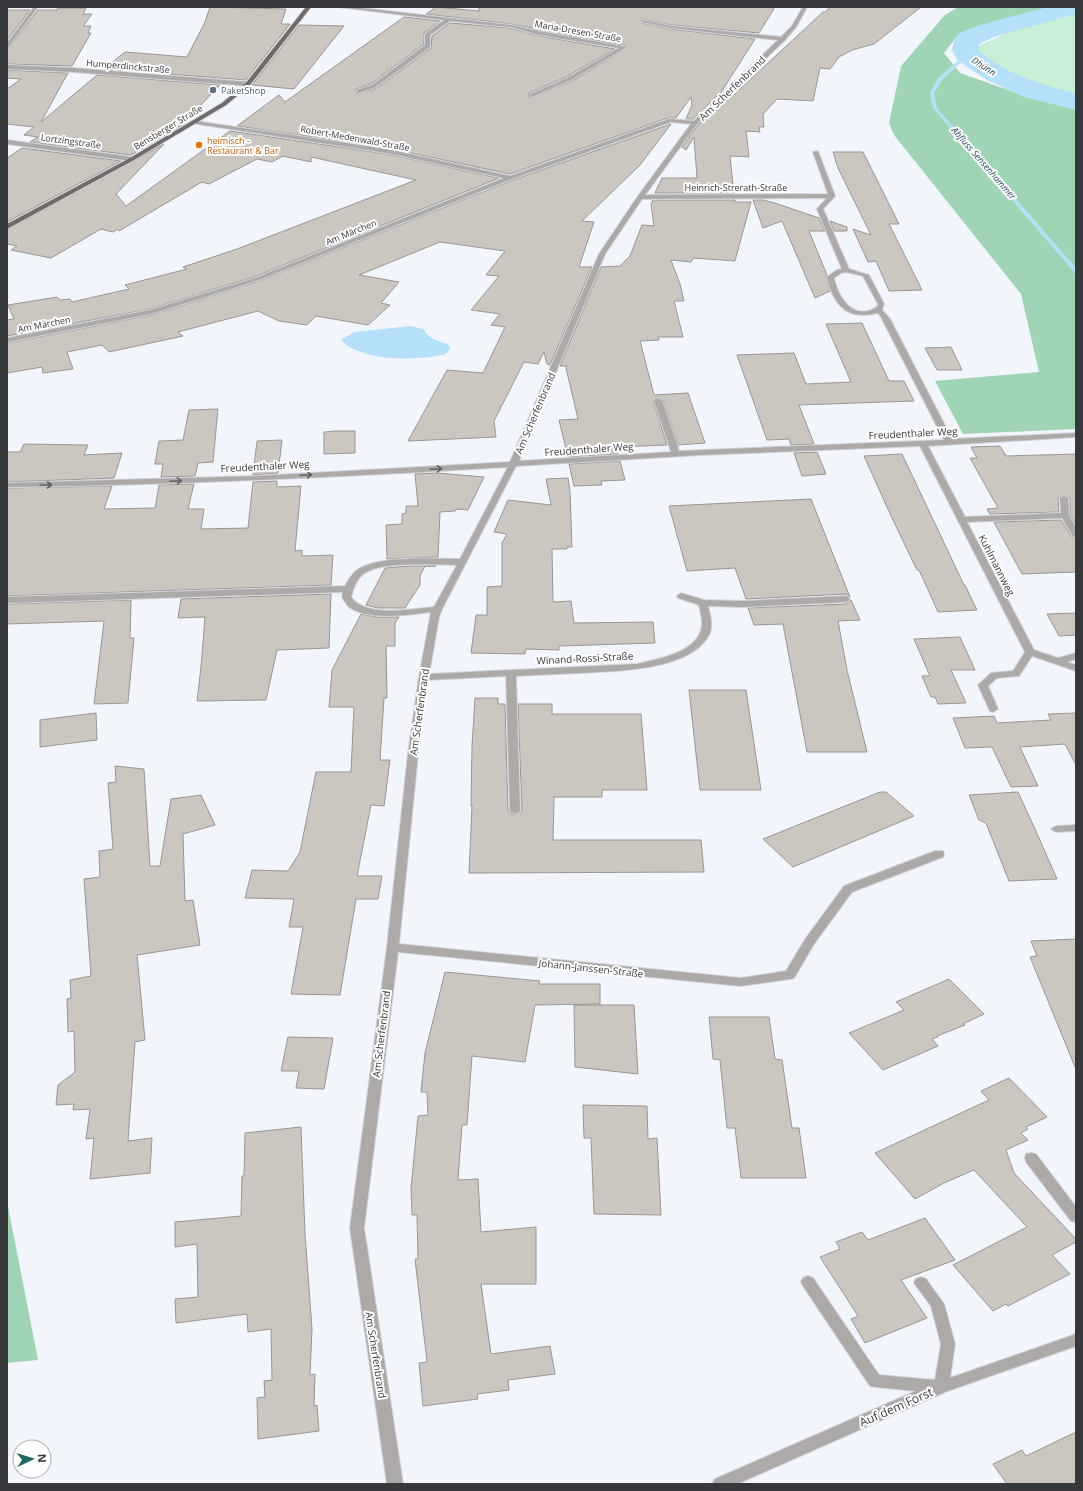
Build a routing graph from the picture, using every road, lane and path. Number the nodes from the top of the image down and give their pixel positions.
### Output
1 (36, 7) edge
2 (309, 7) edge
3 (340, 7) edge
4 (805, 7) edge
5 (448, 19) junction
6 (644, 21) dead end
7 (783, 39) junction
8 (7, 47) edge
9 (7, 67) edge
10 (248, 84) junction
11 (359, 91) dead end
12 (532, 94) dead end
13 (197, 122) junction
14 (695, 124) junction
15 (7, 142) edge
16 (816, 152) dead end
17 (132, 159) junction
18 (510, 178) junction
19 (832, 196) junction
20 (640, 198) junction
21 (7, 227) edge
22 (846, 270) junction
23 (878, 310) junction
24 (7, 340) edge
25 (658, 400) dead end
26 (1076, 435) edge
27 (949, 442) junction
28 (923, 444) junction
29 (676, 454) junction
30 (513, 465) junction
31 (7, 485) edge
32 (1064, 498) dead end
33 (1065, 514) junction
34 (962, 520) junction
35 (1076, 534) edge
36 (463, 562) junction
37 (349, 589) junction
38 (681, 596) dead end
39 (846, 599) dead end
40 (7, 600) edge
41 (703, 603) junction
42 (437, 609) junction
43 (1030, 652) junction
44 (1076, 656) edge
45 (1058, 662) junction
46 (1076, 668) edge
47 (511, 673) junction
48 (424, 677) junction
49 (993, 709) dead end
50 (515, 810) dead end
51 (1076, 828) edge
52 (1056, 829) dead end
53 (939, 854) dead end
54 (393, 947) junction
55 (1030, 1158) dead end
56 (1076, 1217) edge
57 (808, 1282) dead end
58 (921, 1283) dead end
59 (1076, 1340) edge
60 (941, 1387) junction
61 (395, 1484) edge
62 (720, 1484) edge

1 - 8 street
2 - 10 main road, Bensberger Straße
3 - 5 street, Maria-Dresen-Straße
4 - 7 street, Am Scherfenbrand
5 - 11 street
5 - 12 street, Maria-Dresen-Straße
6 - 7 street
7 - 14 street, Am Scherfenbrand
9 - 10 street, Humperdinckstraße
10 - 13 main road, Bensberger Straße
13 - 17 main road, Bensberger Straße
13 - 18 street, Robert-Medenwald-Straße
14 - 18 street, Am Märchen
14 - 20 street, Am Scherfenbrand
15 - 17 street, Lortzingstraße
16 - 19 street
17 - 21 main road, Bensberger Straße
18 - 24 street, Am Märchen
19 - 20 street, Heinrich-Strerath-Straße
19 - 22 street
20 - 30 street, Am Scherfenbrand
22 - 23 street
22 - 23 street
23 - 27 street
25 - 29 street
26 - 27 street, Freudenthaler Weg
27 - 28 street, Freudenthaler Weg
28 - 29 street, Freudenthaler Weg
28 - 34 street, Kuhlmannweg
29 - 30 street, Freudenthaler Weg
31 -> 30 street, Freudenthaler Weg
30 - 36 street, Am Scherfenbrand
32 - 33 street
33 - 34 street
33 - 35 street
34 - 43 street, Kuhlmannweg
36 - 37 street
36 - 42 street, Am Scherfenbrand
37 - 40 street
37 - 42 street
38 - 41 street
39 - 41 street
41 - 47 street, Winand-Rossi-Straße
42 - 48 street, Am Scherfenbrand
43 - 45 street
43 - 49 street
44 - 45 street
45 - 46 street
47 - 48 street, Winand-Rossi-Straße
47 - 50 street
48 - 54 street, Am Scherfenbrand
51 - 52 street
53 - 54 street, Johann-Janssen-Straße
54 - 61 street, Am Scherfenbrand
55 - 56 street
57 - 60 street
58 - 60 street
59 - 60 street, Auf dem Forst
60 - 62 street, Auf dem Forst

